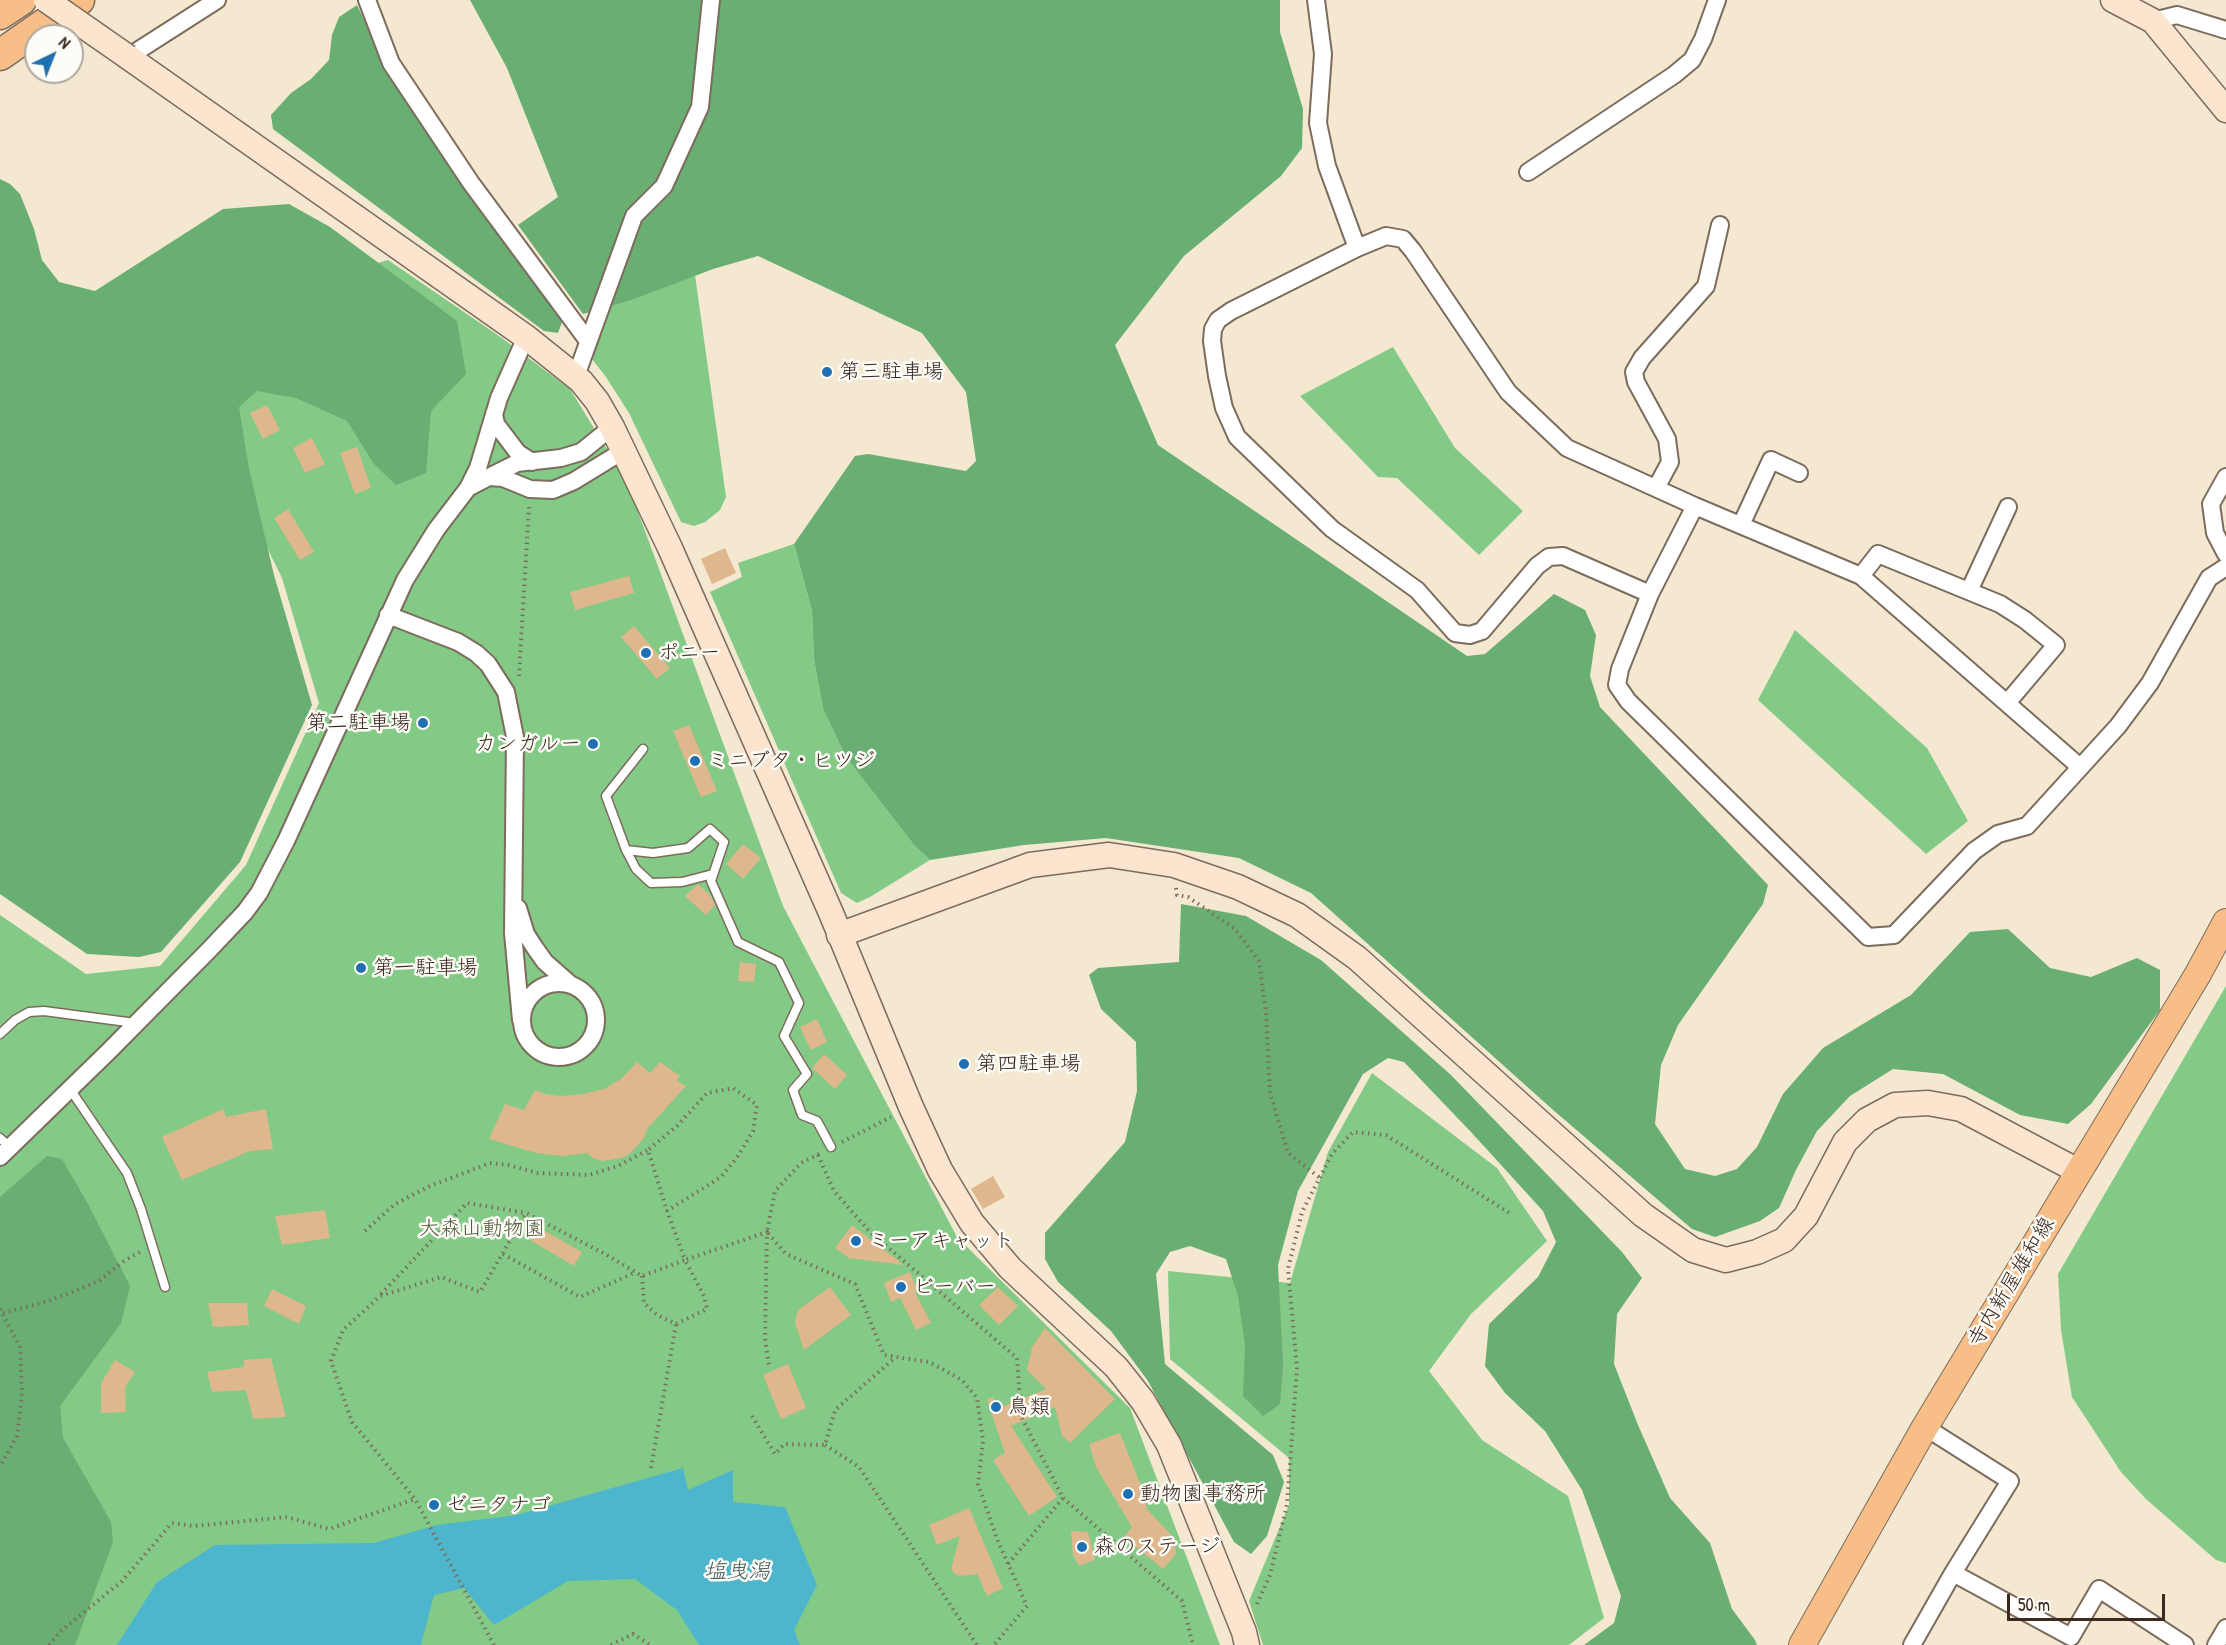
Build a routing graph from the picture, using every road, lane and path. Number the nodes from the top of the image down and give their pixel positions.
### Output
1 (21, 0) edge
2 (46, 0) edge
3 (79, 0) edge
4 (217, 0) edge
5 (367, 0) edge
6 (711, 0) edge
7 (1316, 0) edge
8 (1717, 0) edge
9 (2113, 0) edge
10 (0, 14) edge
11 (2153, 21) junction
12 (2226, 30) edge
13 (0, 55) edge
14 (128, 57) junction
15 (2226, 110) edge
16 (1528, 172) dead end
17 (1720, 225) dead end
18 (1357, 248) junction
19 (526, 337) junction
20 (588, 341) junction
21 (576, 376) junction
22 (494, 414) junction
23 (612, 427) junction
24 (623, 451) junction
25 (532, 462) junction
26 (1799, 472) dead end
27 (489, 477) junction
28 (2226, 477) edge
29 (468, 488) junction
30 (1656, 488) junction
31 (530, 489) junction
32 (1695, 506) junction
33 (2008, 507) dead end
34 (1741, 525) junction
35 (2226, 554) edge
36 (2226, 567) edge
37 (1861, 576) junction
38 (1969, 591) junction
39 (1650, 594) junction
40 (388, 615) junction
41 (519, 678) dead end
42 (2007, 704) junction
43 (643, 749) dead end
44 (2080, 767) junction
45 (626, 850) junction
46 (1174, 865) junction
47 (713, 874) junction
48 (514, 896) junction
49 (2226, 922) edge
50 (839, 935) junction
51 (570, 984) junction
52 (521, 1020) junction
53 (137, 1023) junction
54 (0, 1034) edge
55 (70, 1089) junction
56 (911, 1107) junction
57 (3, 1147) edge
58 (831, 1147) junction
59 (648, 1150) junction
60 (817, 1155) junction
61 (2078, 1171) junction
62 (1320, 1178) junction
63 (667, 1211) junction
64 (526, 1212) junction
65 (1511, 1214) dead end
66 (365, 1231) dead end
67 (767, 1232) junction
68 (152, 1245) junction
69 (502, 1254) junction
70 (685, 1260) junction
71 (635, 1272) junction
72 (642, 1276) junction
73 (165, 1287) dead end
74 (376, 1300) junction
75 (2, 1311) edge
76 (676, 1324) junction
77 (897, 1357) junction
78 (769, 1366) dead end
79 (752, 1416) dead end
80 (1924, 1427) junction
81 (825, 1445) junction
82 (0, 1467) edge
83 (651, 1468) dead end
84 (1063, 1498) junction
85 (415, 1499) junction
86 (1008, 1563) junction
87 (1953, 1573) junction
88 (2226, 1628) edge
89 (1245, 1638) edge
90 (2069, 1641) edge
91 (49, 1645) edge
92 (494, 1645) edge
93 (611, 1645) edge
94 (650, 1645) edge
95 (977, 1645) edge
96 (994, 1645) edge
97 (1193, 1645) edge
98 (1802, 1645) edge
99 (1911, 1645) edge
100 (2186, 1645) edge
101 (2216, 1645) edge

1 - 10 highway
2 - 14 street, bridge
3 - 13 highway
4 - 14 street
5 - 20 street
6 - 20 street
7 - 18 street
8 - 16 street
9 - 11 street
11 - 12 street
11 - 15 street
14 - 19 street
17 - 30 street
18 - 30 street
18 - 39 street
19 - 21 street
19 - 22 street
20 - 21 street
21 - 23 street
22 - 25 street
22 - 29 street
23 - 24 street
23 - 25 street
24 - 31 street
24 - 50 street
25 - 27 street
26 - 34 street
27 - 29 street
27 - 31 street
28 - 35 street
29 - 40 street
30 - 32 street
31 - 41 path
32 - 34 street
32 - 39 street
33 - 38 street
34 - 37 street
36 - 44 street
37 - 38 street
37 - 42 street
38 - 42 street
39 - 44 street
40 - 48 street
40 - 53 street
42 - 44 street
43 - 45 lane
45 - 47 lane
45 - 47 lane
46 - 50 street
46 - 61 street
46 - 62 path
47 - 58 lane
48 - 51 street
48 - 52 street
49 - 61 main road, 寺内新屋雄和線
50 - 56 street
51 - 52 street
51 - 52 street
53 - 54 lane
53 - 55 street
55 - 57 street
55 - 68 lane
56 - 58 path
56 - 89 street
58 - 60 path
59 - 63 path
59 - 63 path
59 - 66 path
60 - 67 path
60 - 84 path
61 - 80 main road, 寺内新屋雄和線
62 - 65 path
62 - 89 path
63 - 70 path
64 - 69 path
64 - 71 path
64 - 74 path
67 - 70 path
67 - 77 path
67 - 78 path
68 - 73 lane
68 - 75 path
69 - 71 path
69 - 74 path
70 - 72 path
70 - 76 path
71 - 72 path
72 - 76 path
74 - 85 path
75 - 82 path
76 - 83 path
77 - 81 path
77 - 86 path
79 - 81 path
80 - 87 street
80 - 98 main road, 寺内新屋雄和線
81 - 95 path
84 - 86 path
84 - 97 path
85 - 91 path
85 - 92 path
86 - 96 path
87 - 90 street
87 - 99 street
88 - 101 street
90 - 100 street
93 - 94 path

